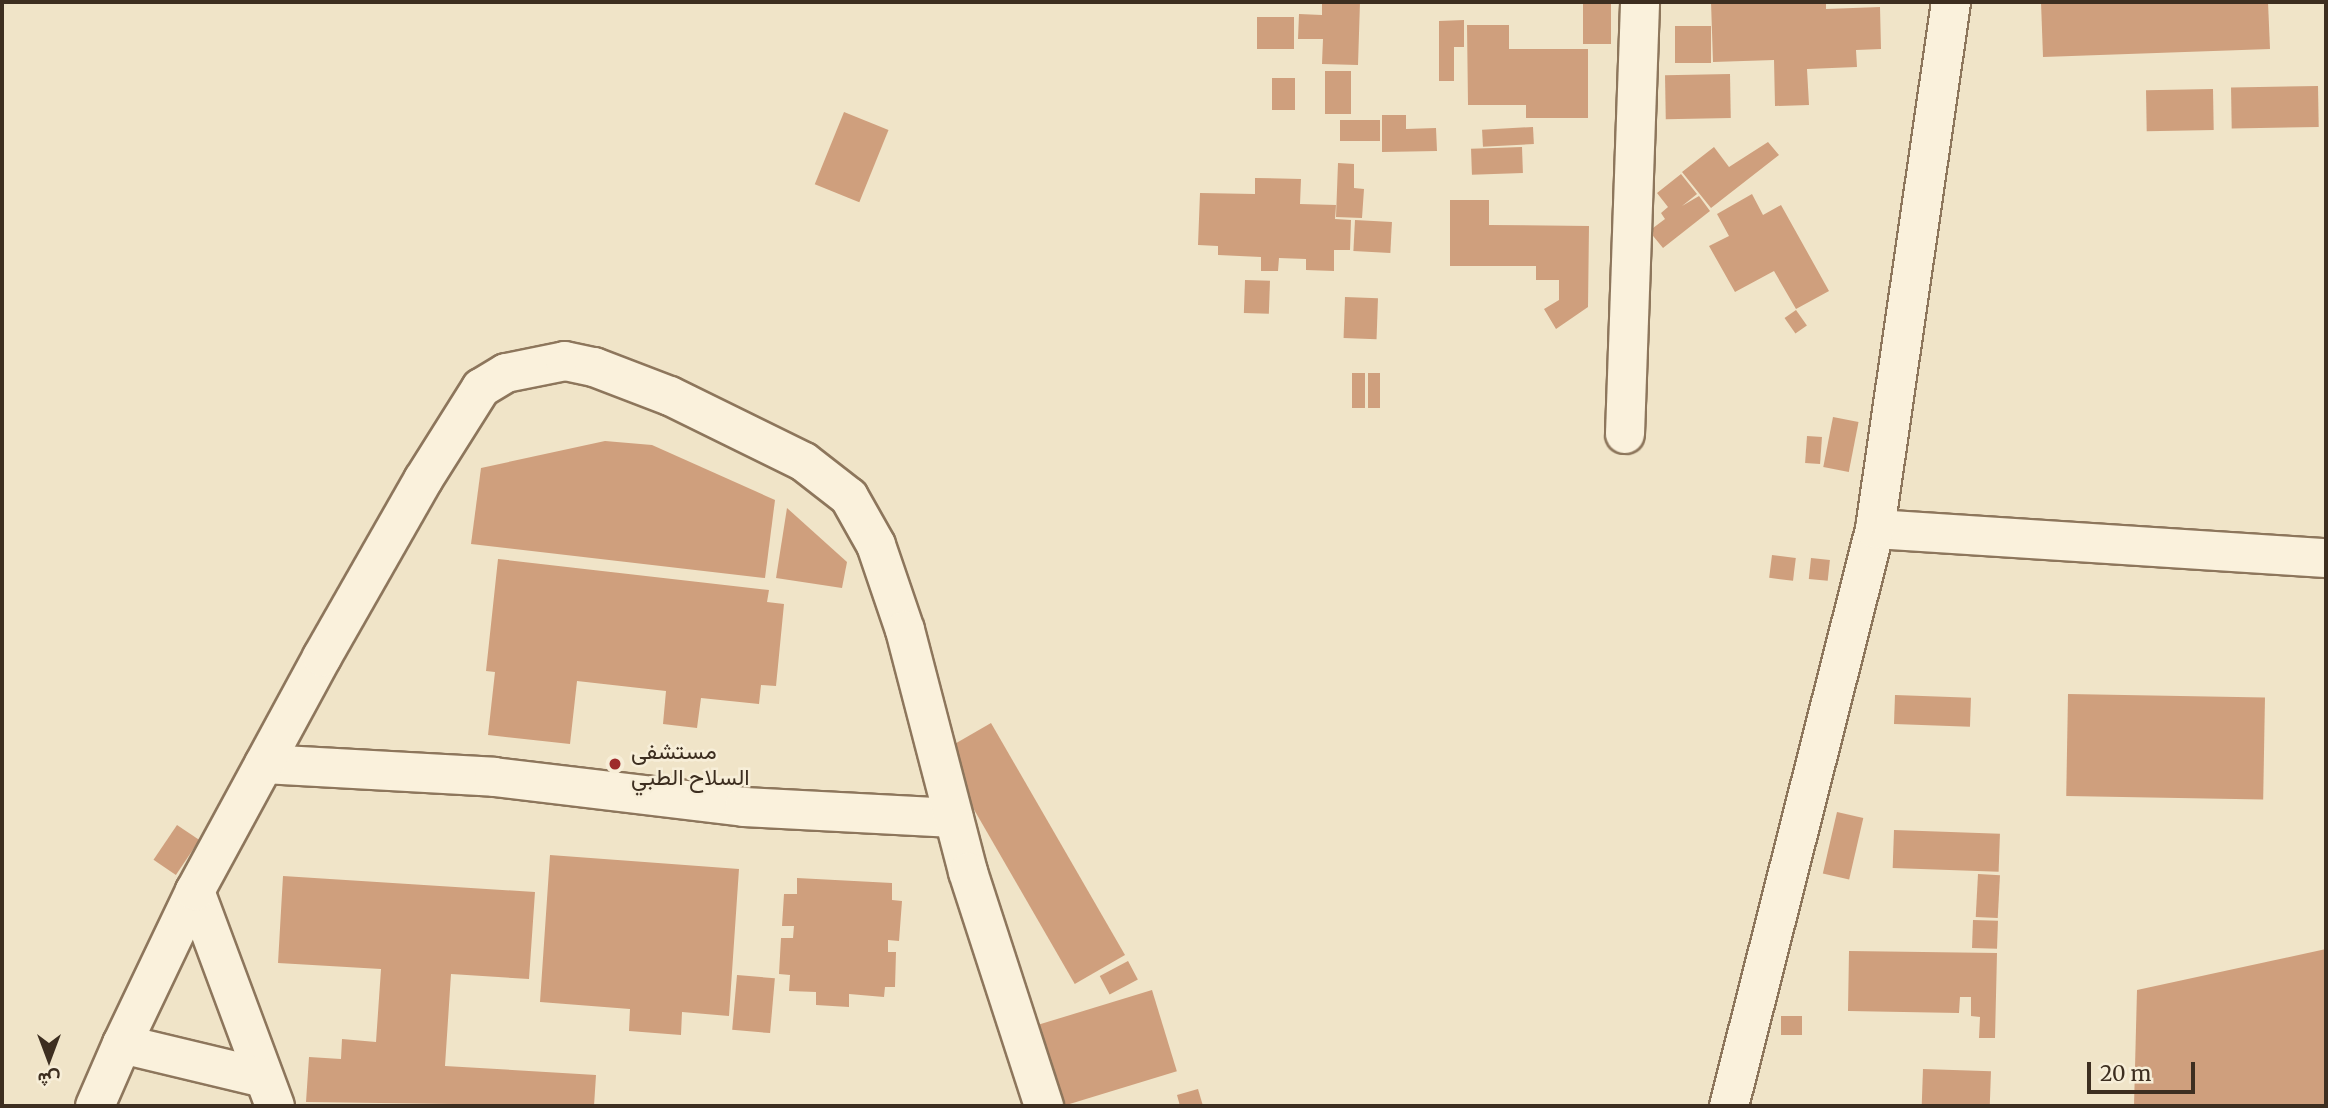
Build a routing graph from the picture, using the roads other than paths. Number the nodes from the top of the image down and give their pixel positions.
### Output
1 (1640, 2) edge
2 (1951, 2) edge
3 (1625, 434) dead end
4 (1875, 529) junction
5 (2326, 558) edge
6 (264, 764) junction
7 (954, 818) junction
8 (195, 891) junction
9 (122, 1044) junction
10 (269, 1092) edge
11 (95, 1106) edge
12 (1044, 1106) edge
13 (1730, 1106) edge

1 - 3 street
2 - 4 street
4 - 5 street
4 - 13 street
6 - 7 street
6 - 7 street
6 - 8 street
7 - 12 street
8 - 9 street
8 - 10 street
9 - 10 street
9 - 11 street

